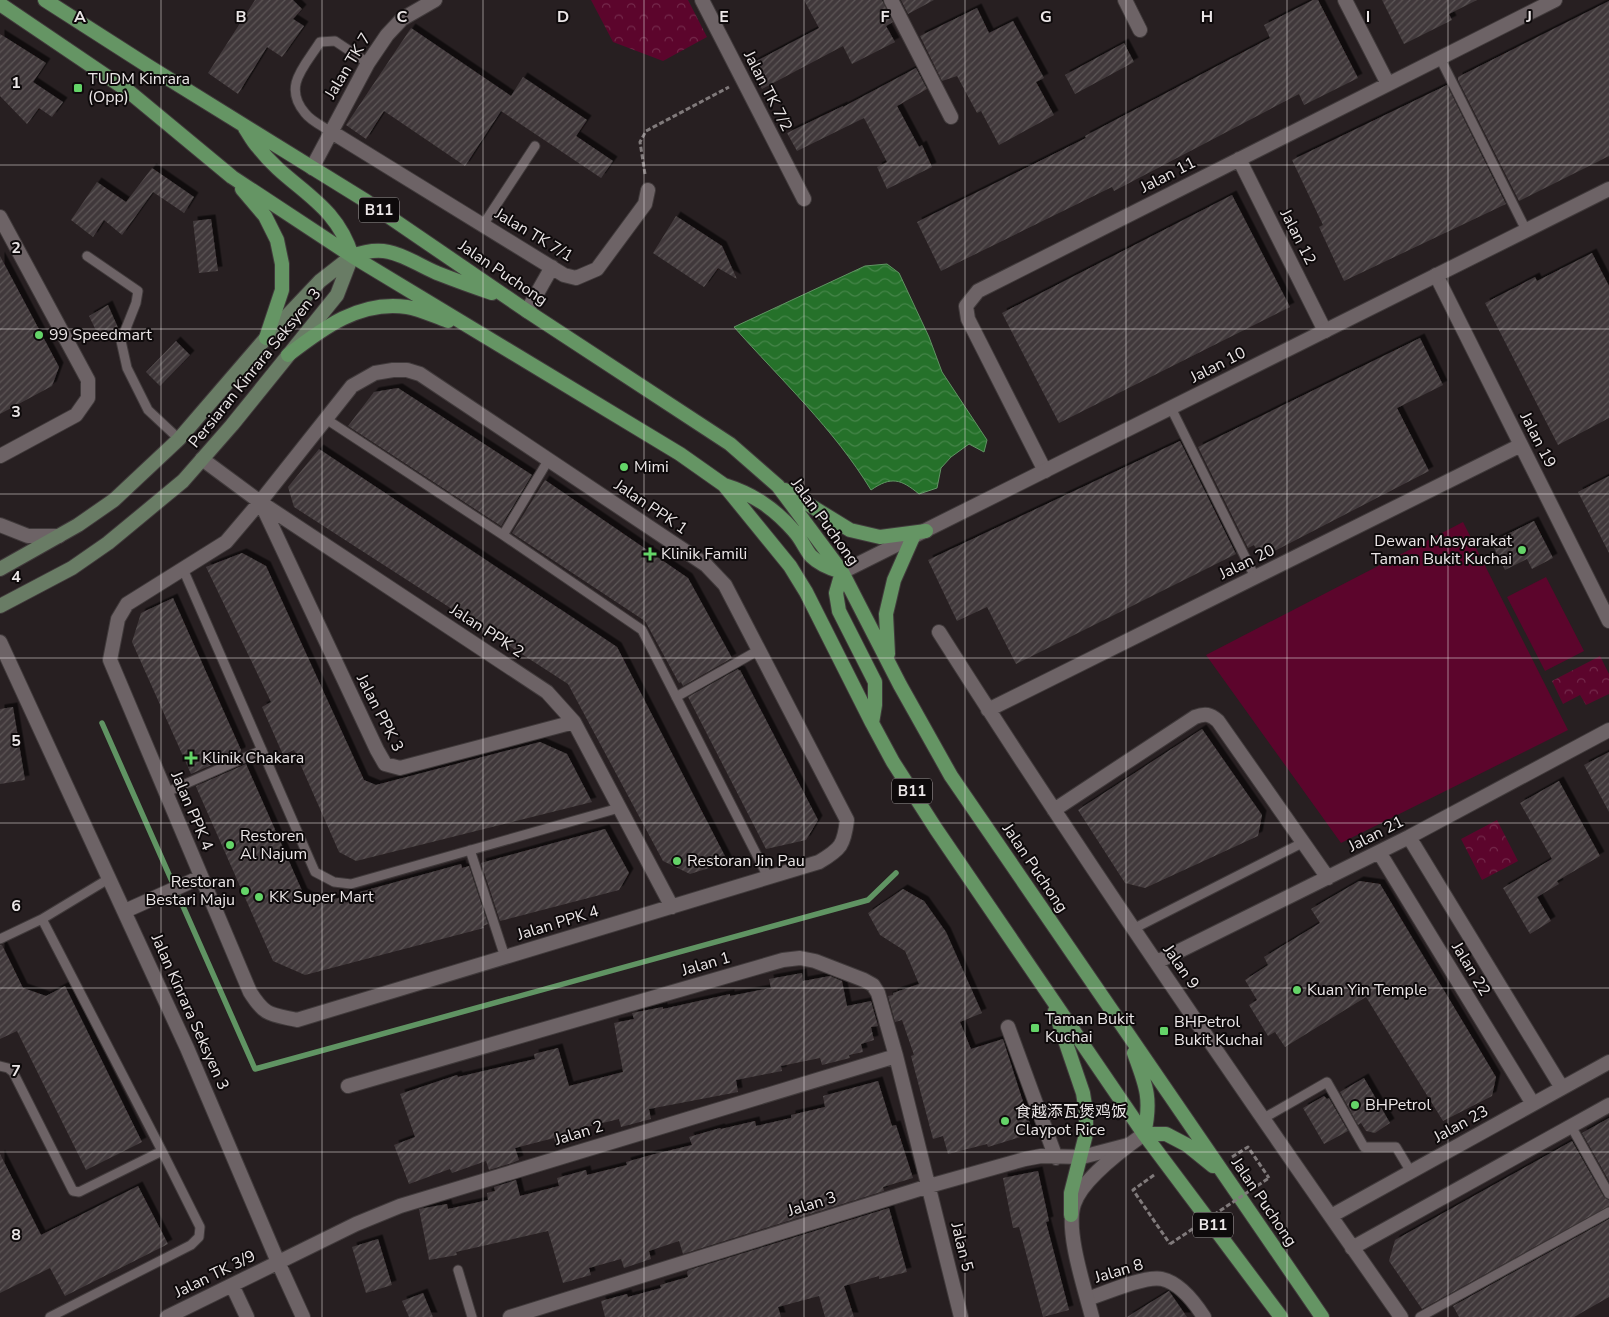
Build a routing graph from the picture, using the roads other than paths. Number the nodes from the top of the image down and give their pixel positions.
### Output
1 (45, 0) edge
2 (435, 0) edge
3 (702, 0) edge
4 (892, 0) edge
5 (1126, 0) edge
6 (1345, 0) edge
7 (1549, 1) edge
8 (0, 4) edge
9 (1140, 30) dead end
10 (1440, 58) junction
11 (368, 63) junction
12 (1388, 84) junction
13 (951, 117) dead end
14 (244, 125) junction
15 (330, 132) junction
16 (535, 146) dead end
17 (1239, 159) junction
18 (312, 168) junction
19 (232, 177) junction
20 (1609, 189) edge
21 (648, 190) road end
22 (804, 199) dead end
23 (0, 217) edge
24 (483, 225) junction
25 (1526, 230) junction
26 (87, 256) dead end
27 (352, 256) junction
28 (552, 267) junction
29 (1436, 275) junction
30 (512, 300) junction
31 (527, 311) junction
32 (472, 329) junction
33 (1325, 331) junction
34 (266, 338) junction
35 (288, 355) junction
36 (1171, 408) junction
37 (326, 419) junction
38 (179, 439) junction
39 (1521, 445) junction
40 (0, 456) edge
41 (202, 459) junction
42 (549, 459) junction
43 (1045, 471) junction
44 (724, 485) junction
45 (778, 486) junction
46 (260, 502) junction
47 (0, 525) edge
48 (926, 531) junction
49 (503, 535) junction
50 (60, 536) junction
51 (912, 538) junction
52 (0, 569) edge
53 (183, 569) junction
54 (842, 572) junction
55 (1255, 577) junction
56 (0, 606) edge
57 (1609, 621) edge
58 (939, 632) dead end
59 (0, 642) edge
60 (759, 650) junction
61 (900, 685) junction
62 (676, 697) junction
63 (988, 710) junction
64 (574, 722) junction
65 (872, 723) junction
66 (1609, 730) edge
67 (262, 750) junction
68 (165, 793) junction
69 (619, 808) junction
70 (1054, 810) junction
71 (1409, 837) junction
72 (1302, 843) junction
73 (470, 850) junction
74 (1379, 852) junction
75 (201, 877) junction
76 (768, 877) junction
77 (110, 878) junction
78 (1328, 878) junction
79 (672, 907) junction
80 (125, 911) junction
81 (42, 919) junction
82 (1133, 929) junction
83 (0, 939) edge
84 (505, 957) junction
85 (1157, 962) junction
86 (1042, 982) junction
87 (1008, 1026) dead end
88 (1126, 1031) junction
89 (896, 1056) junction
90 (1609, 1062) edge
91 (0, 1066) edge
92 (348, 1086) dead end
93 (1562, 1088) junction
94 (1533, 1104) junction
95 (1609, 1105) edge
96 (1264, 1118) junction
97 (1571, 1126) junction
98 (1144, 1134) junction
99 (1128, 1145) junction
100 (162, 1151) junction
101 (1082, 1157) junction
102 (1056, 1158) junction
103 (1222, 1172) junction
104 (1411, 1172) junction
105 (929, 1186) junction
106 (1609, 1194) edge
107 (1609, 1212) edge
108 (1071, 1215) junction
109 (1331, 1216) junction
110 (1352, 1248) junction
111 (278, 1262) junction
112 (458, 1270) dead end
113 (232, 1285) junction
114 (1088, 1299) junction
115 (50, 1317) edge
116 (167, 1317) edge
117 (246, 1317) edge
118 (304, 1317) edge
119 (472, 1317) edge
120 (510, 1317) edge
121 (959, 1317) edge
122 (1092, 1317) edge
123 (1204, 1317) edge
124 (1281, 1317) edge
125 (1322, 1317) edge
126 (1401, 1317) edge
127 (1420, 1317) edge

1 - 14 main road, Jalan Puchong / B11
2 - 11 street, Jalan TK 7
3 - 22 street, Jalan TK 7/2
4 - 13 street
5 - 9 street
6 - 12 street
7 - 10 street, Jalan 11
8 - 19 main road, B11
10 - 12 street, Jalan 11
10 - 25 lane
11 - 15 street, Jalan TK 7
11 - 15 lane
12 - 17 street, Jalan 11
14 - 18 main road, Jalan Puchong / B11
14 - 27 main road
15 - 18 street, Jalan TK 7
15 - 24 street, Jalan TK 7/1
16 - 24 lane
17 - 33 street, Jalan 12
17 - 43 street, Jalan 11
18 - 30 main road, Jalan Puchong / B11
19 - 27 main road, B11
19 - 34 main road
20 - 25 street, Jalan 10
21 - 28 street, Jalan TK 7/1
23 - 40 street
24 - 28 street, Jalan TK 7/1
25 - 29 street, Jalan 10
26 - 38 lane
27 - 30 main road
27 - 32 main road, B11
27 - 34 main road, Persiaran Kinrara Seksyen 3
27 - 35 main road, Persiaran Kinrara Seksyen 3
28 - 31 street
29 - 33 street, Jalan 10
29 - 39 street, Jalan 19
30 - 31 main road, Jalan Puchong / B11
31 - 45 main road, Jalan Puchong / B11
32 - 35 main road
32 - 44 main road, B11
33 - 36 street, Jalan 10
34 - 38 main road, Persiaran Kinrara Seksyen 3
35 - 41 main road, Persiaran Kinrara Seksyen 3
36 - 43 street, Jalan 10
36 - 55 lane
37 - 42 street, Jalan PPK 1
37 - 46 street, Jalan PPK 1
37 - 49 lane
38 - 50 main road, Persiaran Kinrara Seksyen 3
39 - 55 street, Jalan 20
39 - 57 street, Jalan 19
41 - 46 street, Jalan PPK 2
41 - 56 main road, Persiaran Kinrara Seksyen 3
42 - 49 lane
42 - 60 street, Jalan PPK 1
43 - 48 street, Jalan 10
44 - 54 main road
44 - 65 main road, B11
45 - 48 main road
45 - 54 main road, Jalan Puchong / B11
46 - 53 street, Jalan PPK 4
46 - 64 street, Jalan PPK 2
46 - 64 street, Jalan PPK 3
47 - 50 street
48 - 51 street, Jalan 10
49 - 62 lane
50 - 52 main road, Persiaran Kinrara Seksyen 3
51 - 54 street, Jalan 10
51 - 61 main road
53 - 67 lane
53 - 68 street, Jalan PPK 4
54 - 61 main road, Jalan Puchong / B11
54 - 65 main road
55 - 63 street, Jalan 20
58 - 63 street, Jalan 9
59 - 77 street, Jalan Kinrara Seksyen 3
60 - 62 lane
60 - 76 street, Jalan PPK 1
61 - 88 main road, Jalan Puchong / B11
62 - 76 lane
63 - 70 street, Jalan 9
64 - 69 street, Jalan PPK 2
65 - 86 main road, B11
66 - 71 street, Jalan 21
67 - 68 lane
67 - 73 lane
68 - 75 street, Jalan PPK 4
69 - 73 lane
69 - 79 street, Jalan PPK 2
70 - 72 street
70 - 82 street, Jalan 9
71 - 74 street, Jalan 21
71 - 93 street, Jalan 22
72 - 78 street
72 - 82 lane
73 - 84 lane
74 - 78 street, Jalan 21
74 - 94 street, Jalan 22
75 - 80 street
75 - 84 street, Jalan PPK 4
76 - 79 street, Jalan PPK 1
77 - 80 street, Jalan Kinrara Seksyen 3
77 - 81 lane
78 - 85 street, Jalan 21
79 - 84 street, Jalan PPK 4
80 - 111 street, Jalan Kinrara Seksyen 3
81 - 83 lane
81 - 100 lane
82 - 85 street, Jalan 9
85 - 96 street, Jalan 9
86 - 98 main road, B11
86 - 101 main road
87 - 102 street
88 - 98 main road
88 - 103 main road, Jalan Puchong / B11
89 - 92 street, Jalan 1
89 - 105 street, Jalan 1
89 - 111 street, Jalan 2
90 - 93 street, Jalan 23
91 - 100 lane
93 - 94 street, Jalan 23
94 - 104 street, Jalan 23
95 - 97 street
96 - 104 lane
96 - 109 street, Jalan 9
97 - 106 lane
97 - 110 street
98 - 99 street
98 - 103 main road
98 - 124 main road, B11
99 - 101 street, Jalan 3
99 - 108 street
100 - 115 lane
101 - 102 street, Jalan 3
101 - 108 main road
102 - 105 street, Jalan 3
103 - 125 main road, Jalan Puchong / B11
104 - 109 street, Jalan 23
105 - 120 street, Jalan 3
105 - 121 street, Jalan 5
107 - 127 lane
108 - 114 street
109 - 110 street, Jalan 9
110 - 126 street, Jalan 9
111 - 113 street, Jalan TK 3/9
111 - 118 street, Jalan Kinrara Seksyen 3
112 - 119 lane
113 - 116 street, Jalan TK 3/9
113 - 117 street
114 - 122 street
114 - 123 street, Jalan 8

